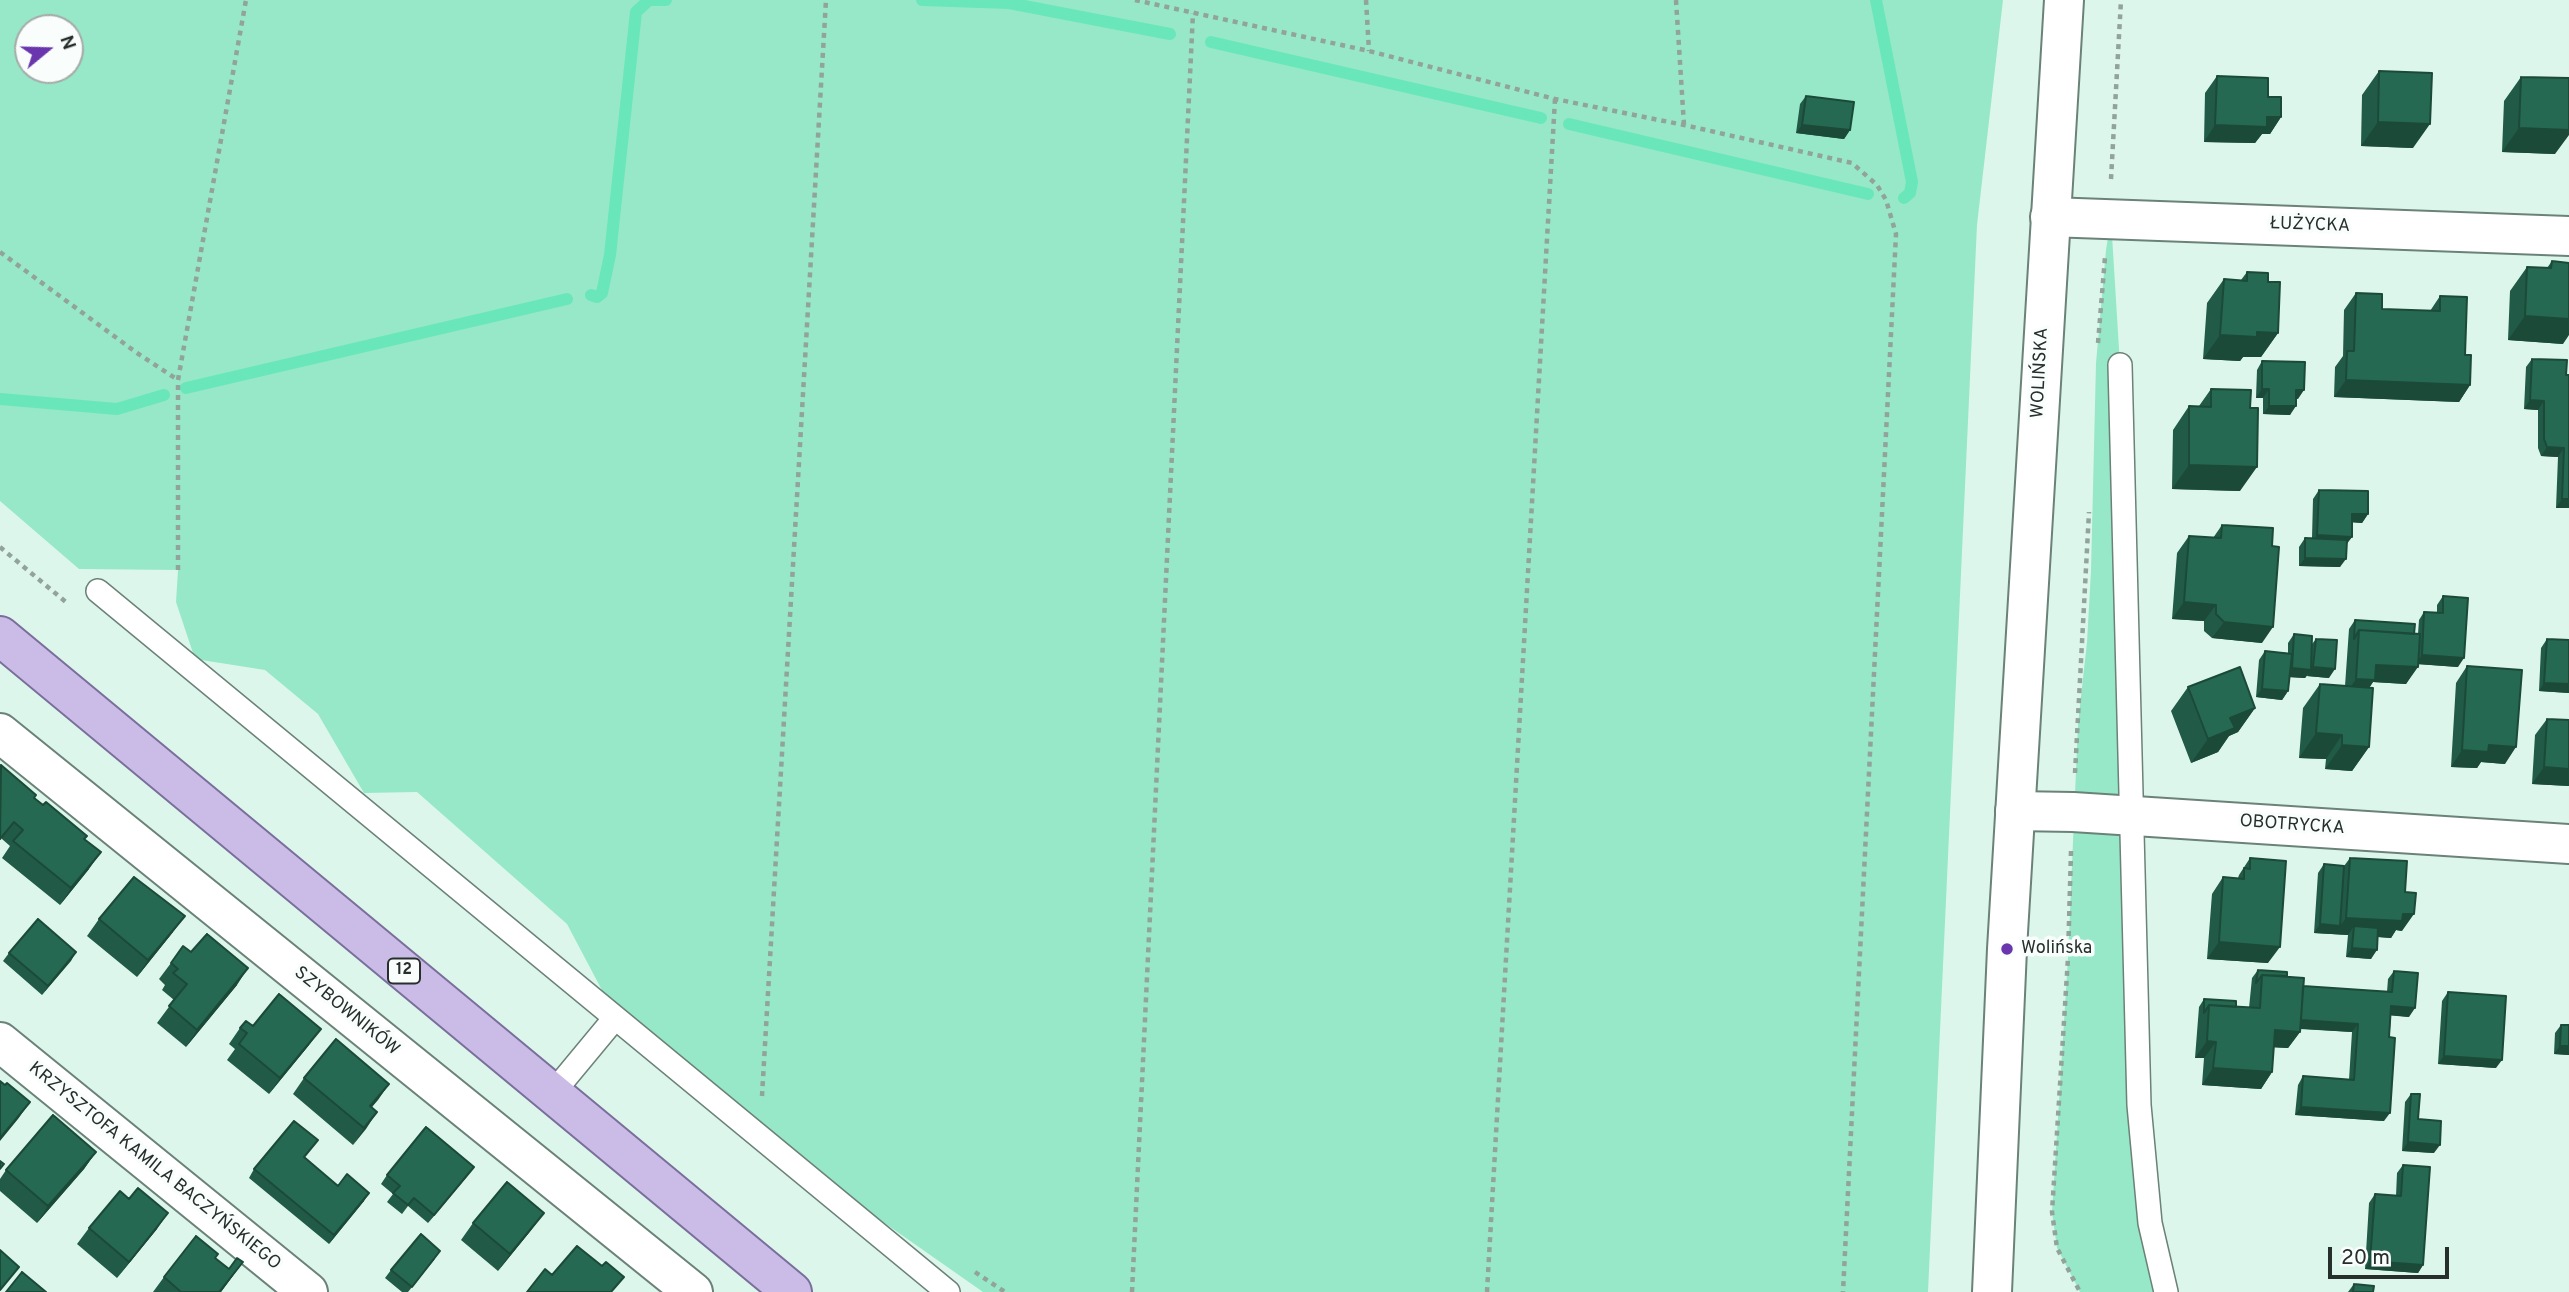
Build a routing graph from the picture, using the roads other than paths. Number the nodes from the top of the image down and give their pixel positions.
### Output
1 (2064, 0) edge
2 (2050, 217) junction
3 (2569, 236) edge
4 (2120, 365) dead end
5 (98, 591) dead end
6 (0, 636) edge
7 (0, 733) edge
8 (2015, 811) junction
9 (2131, 816) junction
10 (2569, 844) edge
11 (615, 1018) junction
12 (0, 1042) edge
13 (552, 1094) junction
14 (308, 1292) edge
15 (693, 1292) edge
16 (792, 1292) edge
17 (948, 1292) edge
18 (1992, 1292) edge
19 (2166, 1292) edge

1 - 2 street, WOLIŃSKA
2 - 3 street, ŁUŻYCKA
2 - 8 street, WOLIŃSKA
4 - 9 lane
5 - 11 lane
6 - 13 main road, 12
7 - 15 street, SZYBOWNIKÓW
8 - 9 street, OBOTRYCKA
8 - 18 street, WOLIŃSKA
9 - 10 street, OBOTRYCKA
9 - 19 lane
11 - 13 lane
11 - 17 lane
12 - 14 street, KRZYSZTOFA KAMILA BACZYŃSKIEGO
13 - 16 main road, 12

